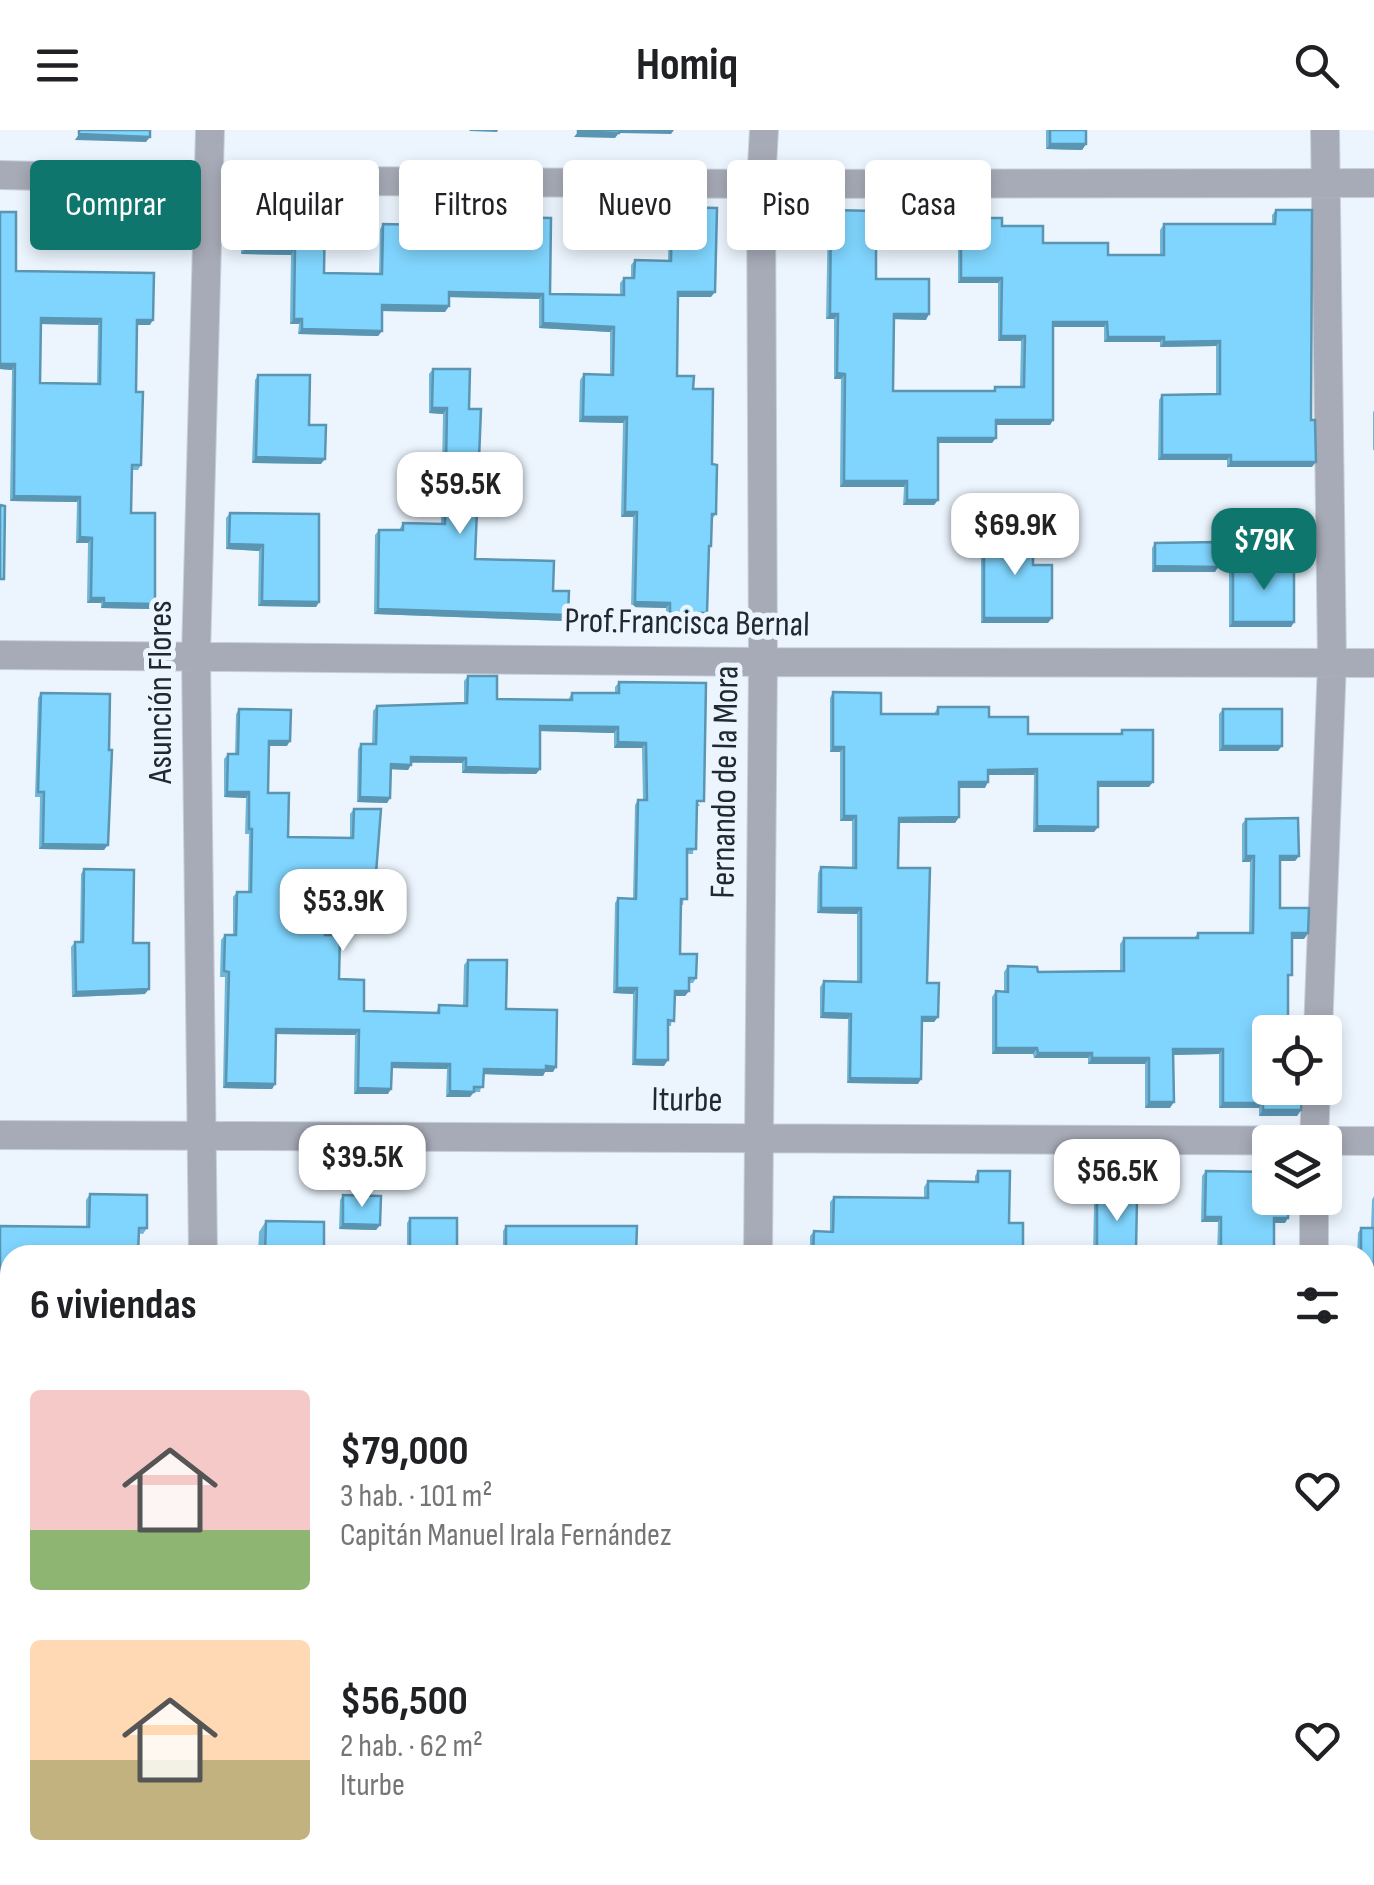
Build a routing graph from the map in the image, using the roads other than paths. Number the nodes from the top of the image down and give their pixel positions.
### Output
1 (210, 130) edge
2 (764, 130) edge
3 (1326, 130) edge
4 (762, 160) edge
5 (0, 176) edge
6 (208, 180) junction
7 (1325, 182) junction
8 (1374, 183) edge
9 (727, 184) edge
10 (845, 184) edge
11 (761, 250) edge
12 (0, 654) edge
13 (196, 655) junction
14 (764, 662) junction
15 (1332, 662) junction
16 (1374, 662) edge
17 (1319, 1015) edge
18 (0, 1134) edge
19 (201, 1134) junction
20 (758, 1138) junction
21 (1374, 1141) edge
22 (1252, 1142) edge
23 (1342, 1142) edge
24 (1314, 1215) edge
25 (203, 1245) edge
26 (758, 1245) edge
27 (1314, 1245) edge

1 - 6 street, Asunción Flores
2 - 4 street, Fernando de la Mora
3 - 7 street
5 - 6 street
6 - 9 street
6 - 13 street, Asunción Flores
7 - 8 street
7 - 10 street
7 - 15 street
11 - 14 street, Fernando de la Mora
12 - 13 street, Prof.Francisca Bernal
13 - 14 street, Prof.Francisca Bernal
13 - 19 street, Asunción Flores
14 - 15 street, Prof.Francisca Bernal
14 - 20 street, Fernando de la Mora
15 - 16 street, Prof.Francisca Bernal
15 - 17 street
18 - 19 street, Iturbe
19 - 20 street, Iturbe
19 - 25 street, Asunción Flores
20 - 22 street, Iturbe
20 - 26 street, Fernando de la Mora
21 - 23 street, Iturbe
24 - 27 street

